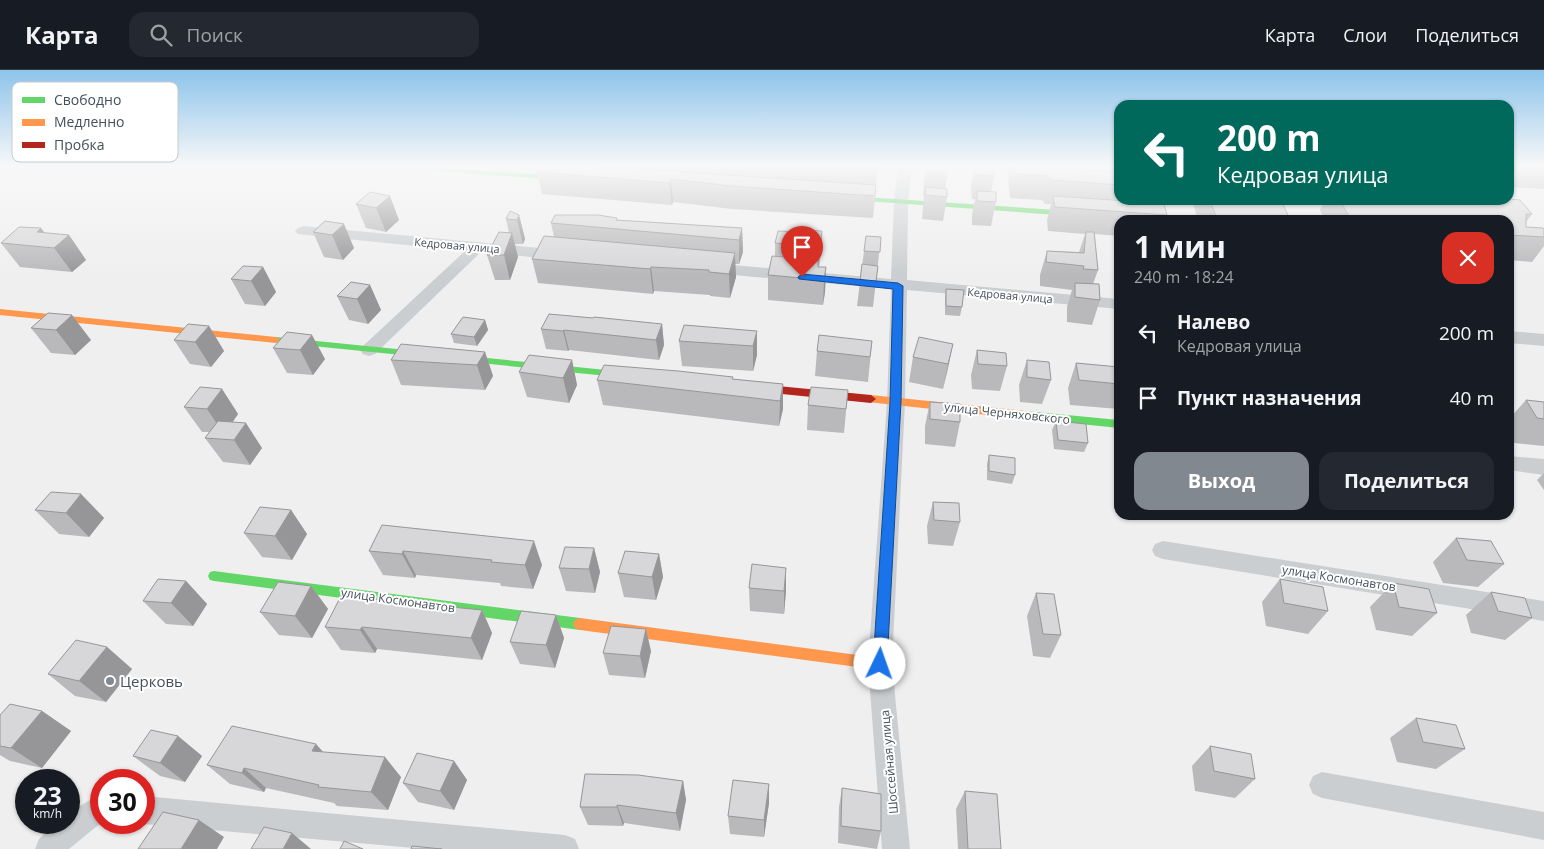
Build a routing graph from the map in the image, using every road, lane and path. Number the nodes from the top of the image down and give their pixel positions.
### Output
1 (901, 202) edge
2 (920, 202) edge
3 (1114, 216) edge
4 (303, 231) dead end
5 (478, 247) junction
6 (576, 256) edge
7 (693, 267) edge
8 (898, 286) junction
9 (1114, 304) edge
10 (0, 312) edge
11 (1514, 337) edge
12 (1544, 340) edge
13 (369, 350) junction
14 (647, 377) edge
15 (737, 386) edge
16 (896, 402) junction
17 (1114, 424) edge
18 (1514, 464) edge
19 (1544, 467) edge
20 (1163, 550) dead end
21 (214, 576) dead end
22 (1544, 611) edge
23 (880, 664) junction
24 (1322, 786) dead end
25 (155, 811) edge
26 (90, 814) edge
27 (1544, 826) edge
28 (49, 849) edge
29 (565, 849) edge
30 (896, 849) edge

1 - 8 street, Шоссейная улица
2 - 3 street
4 - 5 street, Кедровая улица
5 - 6 street, Кедровая улица
5 - 13 street
7 - 8 street, Кедровая улица
8 - 9 street, Кедровая улица
8 - 16 street, Шоссейная улица
10 - 13 street
11 - 12 street
13 - 14 street
15 - 16 street, улица Черняховского
16 - 17 street, улица Черняховского
16 - 23 street, Шоссейная улица
18 - 19 street
20 - 22 street, улица Космонавтов
21 - 23 street, улица Космонавтов
23 - 30 street, Шоссейная улица
24 - 27 street
25 - 29 street
26 - 28 street

